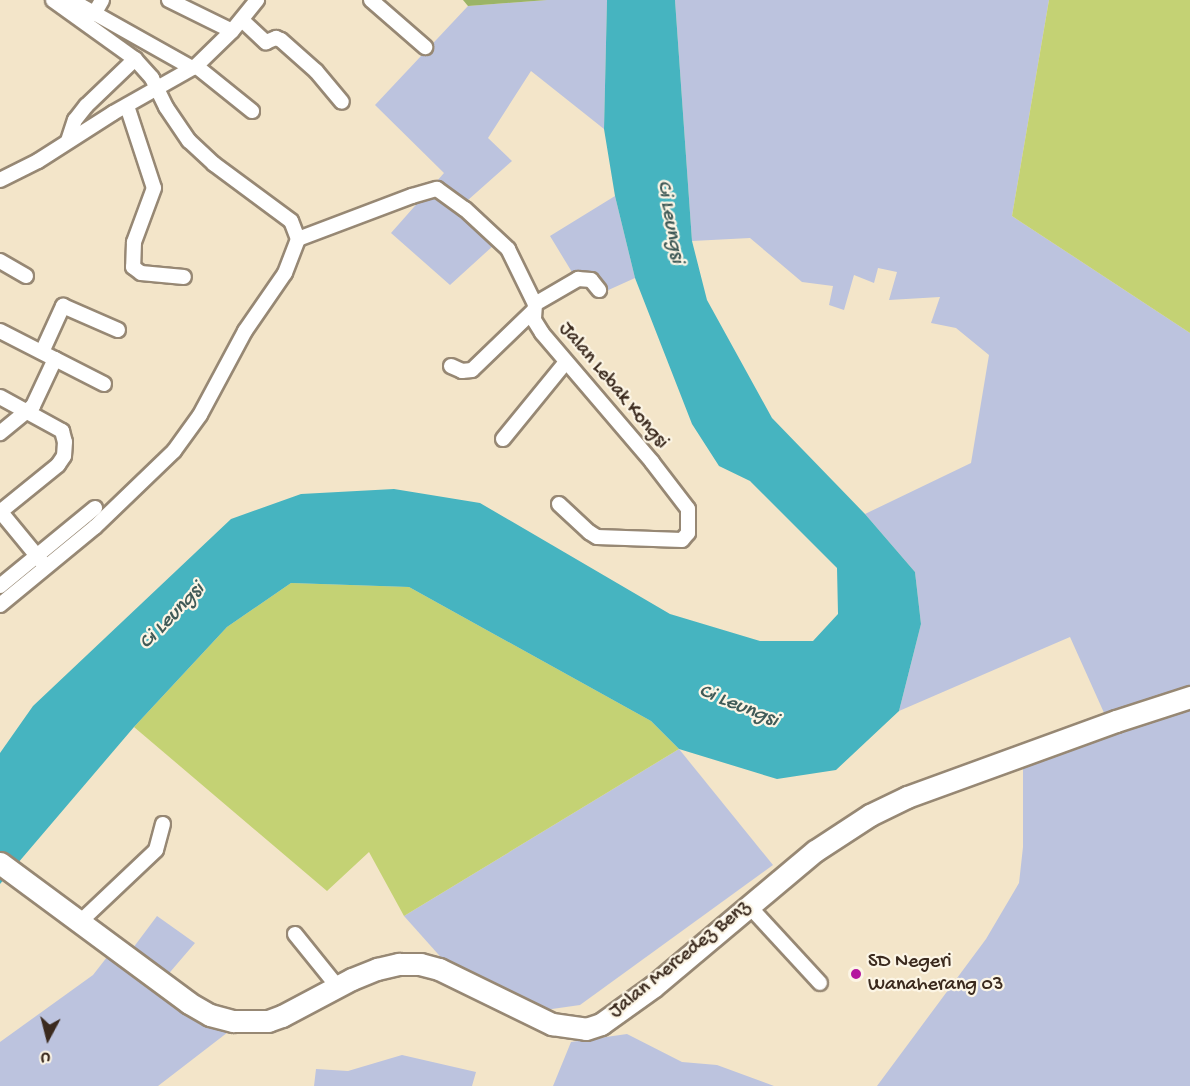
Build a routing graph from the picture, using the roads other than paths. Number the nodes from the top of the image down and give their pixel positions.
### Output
1 (53, 0) edge
2 (71, 0) edge
3 (102, 0) edge
4 (169, 0) edge
5 (257, 0) edge
6 (371, 0) edge
7 (94, 14) junction
8 (242, 20) junction
9 (232, 31) junction
10 (426, 47) dead end
11 (135, 59) junction
12 (194, 67) junction
13 (159, 89) junction
14 (342, 102) dead end
15 (127, 106) junction
16 (252, 111) dead end
17 (68, 141) junction
18 (0, 180) edge
19 (298, 239) junction
20 (0, 261) edge
21 (26, 276) dead end
22 (184, 277) dead end
23 (599, 290) dead end
24 (534, 308) junction
25 (118, 330) dead end
26 (0, 331) edge
27 (48, 355) junction
28 (565, 363) junction
29 (451, 366) dead end
30 (104, 384) dead end
31 (0, 397) edge
32 (27, 411) junction
33 (0, 433) edge
34 (503, 439) dead end
35 (559, 504) dead end
36 (95, 508) dead end
37 (0, 511) edge
38 (37, 556) junction
39 (48, 568) junction
40 (0, 586) edge
41 (0, 606) edge
42 (1190, 697) edge
43 (164, 824) dead end
44 (0, 863) edge
45 (748, 905) junction
46 (81, 921) junction
47 (295, 933) dead end
48 (820, 983) dead end
49 (337, 987) junction

1 - 11 street
2 - 7 street
3 - 7 street
4 - 9 street
5 - 8 street
6 - 10 street
7 - 12 street
8 - 9 street
8 - 14 street
9 - 12 street
11 - 13 street
11 - 17 street
12 - 13 street
12 - 16 street
13 - 15 street
13 - 19 street
15 - 17 street
15 - 22 street
17 - 18 street
19 - 24 street, Jalan Lebak Kongsi
19 - 39 street
20 - 21 street
23 - 24 street
24 - 28 street, Jalan Lebak Kongsi
24 - 29 street
25 - 27 street
26 - 27 street
27 - 30 street
27 - 32 street
28 - 34 street
28 - 35 street, Jalan Lebak Kongsi
31 - 32 street
32 - 33 street
32 - 37 street
36 - 38 street
37 - 38 street
38 - 39 street
38 - 40 street
39 - 41 street
42 - 45 main road, Jalan Mercedez Benz
43 - 46 street
44 - 46 main road, Jalan Mercedez Benz
45 - 48 street
45 - 49 main road, Jalan Mercedez Benz
46 - 49 main road, Jalan Mercedez Benz
47 - 49 street

